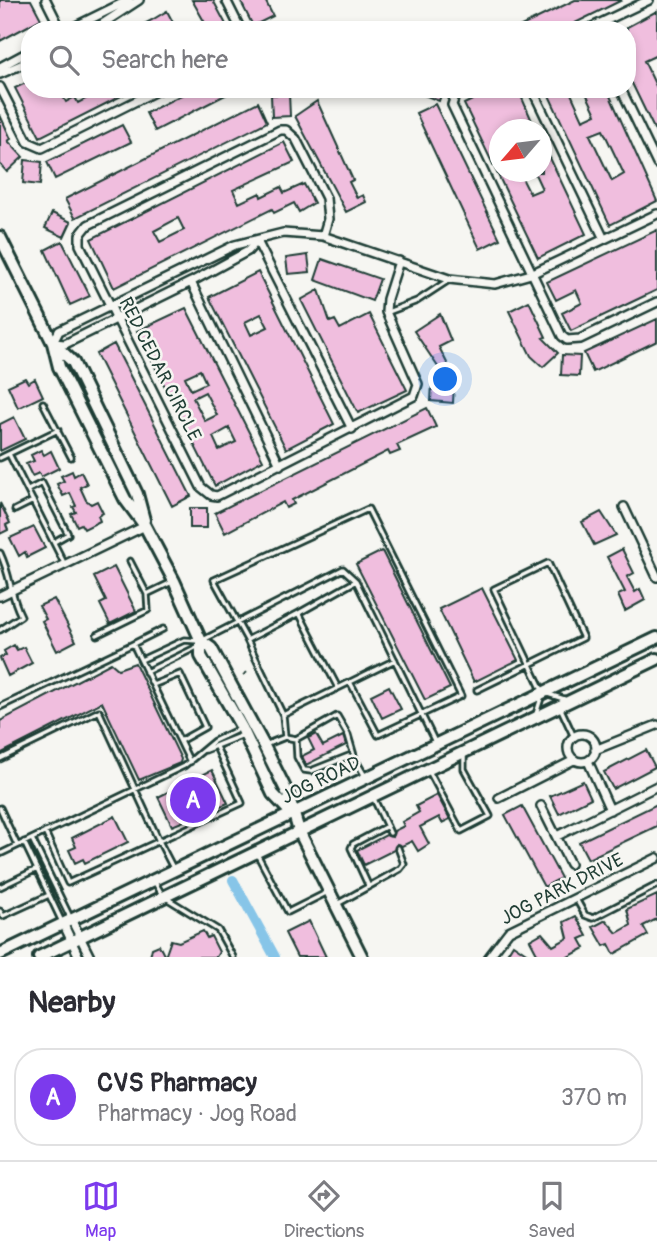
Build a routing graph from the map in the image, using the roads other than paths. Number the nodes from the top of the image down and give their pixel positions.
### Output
1 (46, 0) edge
2 (129, 0) edge
3 (139, 0) edge
4 (226, 0) edge
5 (649, 0) edge
6 (56, 21) edge
7 (86, 21) edge
8 (107, 21) edge
9 (236, 21) edge
10 (606, 21) edge
11 (21, 56) edge
12 (21, 65) edge
13 (0, 67) edge
14 (0, 75) edge
15 (0, 87) edge
16 (142, 98) edge
17 (454, 98) edge
18 (536, 98) edge
19 (625, 98) edge
20 (657, 164) edge
21 (657, 214) edge
22 (323, 236) junction
23 (0, 237) edge
24 (604, 239) junction
25 (257, 241) junction
26 (399, 261) junction
27 (531, 274) junction
28 (449, 279) junction
29 (191, 282) junction
30 (657, 302) edge
31 (110, 306) junction
32 (386, 312) junction
33 (116, 319) junction
34 (53, 344) junction
35 (43, 403) dead end
36 (352, 429) junction
37 (58, 430) junction
38 (9, 454) junction
39 (71, 457) dead end
40 (0, 458) edge
41 (280, 465) junction
42 (27, 490) junction
43 (33, 501) junction
44 (624, 507) dead end
45 (15, 510) dead end
46 (145, 526) junction
47 (54, 542) junction
48 (0, 554) edge
49 (130, 561) dead end
50 (65, 565) junction
51 (657, 577) edge
52 (174, 581) junction
53 (356, 582) junction
54 (9, 592) junction
55 (147, 594) junction
56 (0, 596) edge
57 (299, 612) junction
58 (237, 623) junction
59 (163, 629) dead end
60 (0, 630) edge
61 (97, 635) dead end
62 (657, 638) edge
63 (247, 640) junction
64 (201, 641) junction
65 (132, 644) junction
66 (657, 659) edge
67 (395, 660) junction
68 (141, 661) junction
69 (530, 663) junction
70 (146, 672) junction
71 (350, 681) junction
72 (153, 686) junction
73 (338, 688) junction
74 (477, 690) dead end
75 (543, 693) junction
76 (573, 700) junction
77 (560, 706) junction
78 (0, 707) edge
79 (283, 715) junction
80 (422, 715) junction
81 (531, 720) junction
82 (657, 725) edge
83 (243, 731) junction
84 (285, 737) junction
85 (574, 737) junction
86 (296, 739) junction
87 (180, 741) junction
88 (436, 744) junction
89 (264, 746) junction
90 (216, 747) junction
91 (203, 750) junction
92 (596, 750) junction
93 (464, 752) junction
94 (0, 759) edge
95 (355, 759) junction
96 (574, 760) junction
97 (587, 761) junction
98 (190, 762) junction
99 (428, 769) junction
100 (366, 778) junction
101 (657, 786) edge
102 (136, 789) junction
103 (373, 796) junction
104 (499, 798) dead end
105 (541, 806) dead end
106 (0, 808) edge
107 (610, 810) junction
108 (292, 814) junction
109 (387, 826) junction
110 (299, 831) junction
111 (45, 832) junction
112 (390, 833) dead end
113 (556, 836) junction
114 (32, 838) junction
115 (159, 841) junction
116 (24, 842) junction
117 (17, 845) junction
118 (398, 848) dead end
119 (256, 852) junction
120 (0, 853) edge
121 (657, 859) edge
122 (570, 863) dead end
123 (37, 869) junction
124 (174, 870) junction
125 (154, 879) junction
126 (657, 885) edge
127 (0, 887) edge
128 (369, 887) junction
129 (330, 891) junction
130 (49, 895) junction
131 (163, 896) junction
132 (576, 899) junction
133 (337, 904) junction
134 (0, 911) edge
135 (67, 921) junction
136 (75, 939) junction
137 (0, 954) edge
138 (39, 957) edge
139 (79, 957) edge
140 (90, 957) edge
141 (233, 957) edge
142 (362, 957) edge
143 (489, 957) edge

1 - 6 street
2 - 7 street
3 - 8 street
4 - 9 street
5 - 10 street
11 - 13 street
12 - 14 street
15 - 16 street
17 - 27 street
18 - 24 street
19 - 20 street
21 - 24 street
22 - 25 street
22 - 26 street
22 - 31 street, RED CEDAR CIRCLE
23 - 34 main road
24 - 27 street
25 - 29 street
25 - 31 street
25 - 36 street
26 - 28 street
26 - 32 street
27 - 28 street
27 - 30 street
28 - 32 lane
29 - 33 street
29 - 41 street
31 - 33 street, RED CEDAR CIRCLE
31 - 34 street
32 - 36 street, RED CEDAR CIRCLE
33 - 34 street
33 - 41 street, RED CEDAR CIRCLE
34 - 46 main road
35 - 37 lane
36 - 41 street, RED CEDAR CIRCLE
37 - 38 lane
37 - 39 lane
38 - 40 lane
38 - 42 lane
42 - 43 lane
42 - 47 lane
43 - 45 lane
43 - 47 lane
44 - 51 street
46 - 50 street
46 - 52 main road
47 - 50 lane
48 - 54 lane
49 - 55 lane
50 - 54 street
52 - 55 lane
52 - 64 main road
53 - 57 lane
53 - 58 lane
53 - 67 lane
54 - 56 street
54 - 60 lane
55 - 61 lane
57 - 63 lane
57 - 73 lane
58 - 63 lane
58 - 64 lane
58 - 80 lane
59 - 65 lane
62 - 75 main road, JOG ROAD
63 - 79 lane
64 - 68 lane
64 - 70 lane
64 - 83 main road
64 - 89 main road
65 - 68 lane
65 - 78 lane
66 - 76 main road, JOG ROAD
67 - 71 lane
67 - 80 lane
68 - 70 lane
69 - 69 lane
69 - 74 lane
69 - 75 lane
70 - 72 lane
71 - 73 lane
71 - 80 lane
72 - 87 lane
72 - 87 lane
73 - 79 lane
75 - 76 lane
75 - 81 lane
75 - 88 main road, JOG ROAD
76 - 77 main road, JOG ROAD
77 - 81 main road, JOG ROAD
77 - 85 lane
79 - 84 lane
80 - 88 lane
81 - 93 main road, JOG ROAD
82 - 92 street
83 - 90 lane
83 - 91 lane
83 - 108 main road
84 - 86 lane
84 - 89 lane
85 - 92 street
85 - 96 street
86 - 95 lane
86 - 95 lane
87 - 98 lane
88 - 100 main road, JOG ROAD
89 - 108 main road
90 - 91 lane
90 - 115 lane
91 - 98 lane
92 - 97 street
93 - 99 main road, JOG ROAD
93 - 99 lane
94 - 102 lane
95 - 100 lane
96 - 97 street
96 - 104 street
97 - 107 street
98 - 102 lane
99 - 103 main road, JOG ROAD
100 - 108 main road, JOG ROAD
101 - 107 street
102 - 111 lane
102 - 115 lane
103 - 109 lane
103 - 110 main road, JOG ROAD
105 - 113 street
106 - 117 lane
107 - 113 street
108 - 110 main road
108 - 124 main road, JOG ROAD
109 - 112 lane
109 - 128 lane
110 - 119 main road, JOG ROAD
110 - 129 main road
111 - 114 lane
111 - 115 lane
113 - 122 street
114 - 116 lane
114 - 135 lane
115 - 124 lane
116 - 117 lane
116 - 123 lane
117 - 120 lane
118 - 128 lane
119 - 129 lane
119 - 131 main road, JOG ROAD
121 - 132 street, JOG PARK DRIVE
123 - 127 lane
123 - 130 lane
124 - 125 main road, JOG ROAD
125 - 131 lane
125 - 135 main road, JOG ROAD
126 - 132 lane
128 - 133 lane
129 - 133 main road
130 - 134 lane
130 - 135 lane
131 - 136 main road, JOG ROAD
131 - 141 lane
132 - 143 street, JOG PARK DRIVE
133 - 142 main road
135 - 136 street
135 - 137 main road, JOG ROAD
136 - 138 main road, JOG ROAD
136 - 139 street
136 - 140 street

